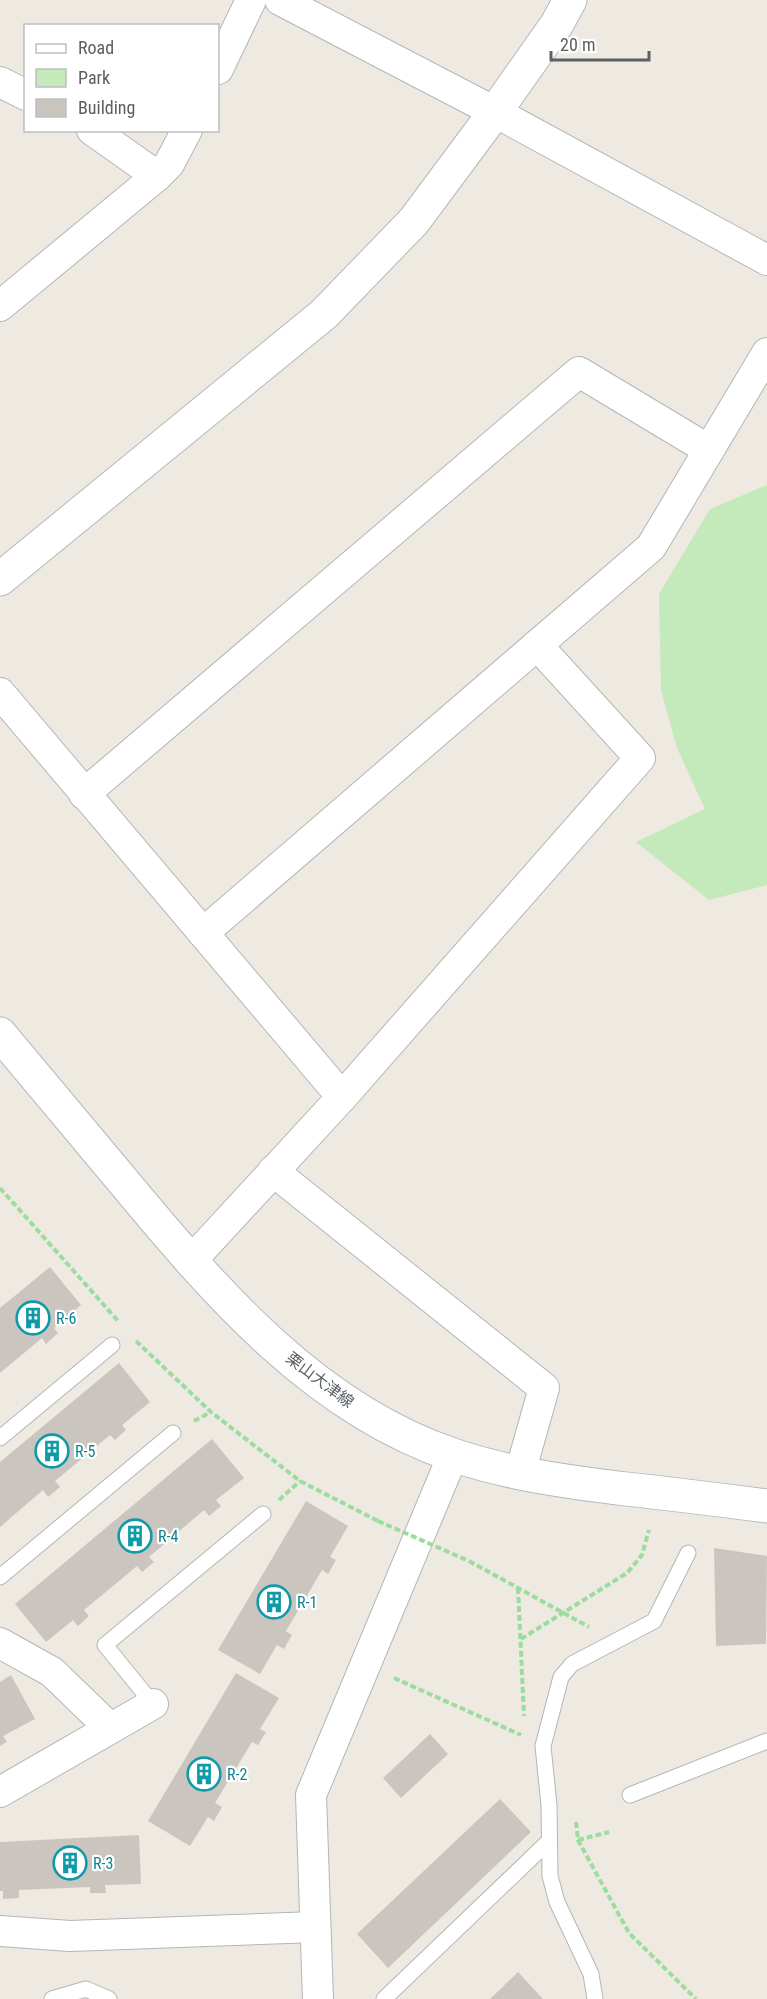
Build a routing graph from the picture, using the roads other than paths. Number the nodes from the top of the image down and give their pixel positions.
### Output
1 (251, 0) edge
2 (280, 0) edge
3 (570, 0) edge
4 (219, 67) edge
5 (0, 82) edge
6 (24, 94) edge
7 (495, 112) junction
8 (95, 132) edge
9 (186, 132) edge
10 (157, 177) junction
11 (767, 260) edge
12 (0, 306) edge
13 (767, 353) edge
14 (709, 450) junction
15 (0, 579) edge
16 (537, 645) junction
17 (0, 693) edge
18 (84, 794) junction
19 (203, 933) junction
20 (0, 1034) edge
21 (342, 1097) junction
22 (273, 1171) junction
23 (190, 1262) junction
24 (112, 1345) dead end
25 (173, 1433) dead end
26 (0, 1438) edge
27 (453, 1455) junction
28 (520, 1473) junction
29 (767, 1506) edge
30 (263, 1514) dead end
31 (688, 1553) dead end
32 (0, 1577) edge
33 (0, 1643) edge
34 (153, 1704) joint
35 (111, 1728) junction
36 (767, 1741) edge
37 (0, 1792) edge
38 (630, 1795) dead end
39 (549, 1841) junction
40 (315, 1927) junction
41 (0, 1931) edge
42 (594, 1998) edge
43 (52, 1999) edge
44 (109, 1999) edge
45 (318, 1999) edge
46 (384, 1999) edge

1 - 4 street
2 - 7 street
3 - 7 main road
5 - 6 street
7 - 11 street
7 - 15 main road
8 - 10 street
9 - 10 street
10 - 12 street
13 - 14 street
14 - 16 street
14 - 18 street
16 - 19 street
16 - 21 street
17 - 18 street
18 - 19 street
19 - 21 street
20 - 23 main road, 栗山大津線
21 - 22 street
22 - 23 street
22 - 28 street
23 - 27 main road, 栗山大津線
24 - 26 lane
25 - 32 lane
27 - 28 main road, 栗山大津線
27 - 40 street
28 - 29 main road, 栗山大津線
30 - 34 lane
31 - 39 lane
33 - 35 street
34 - 35 street
35 - 37 street
36 - 38 lane
39 - 42 lane
39 - 46 lane
40 - 41 street
40 - 45 street
43 - 44 lane

